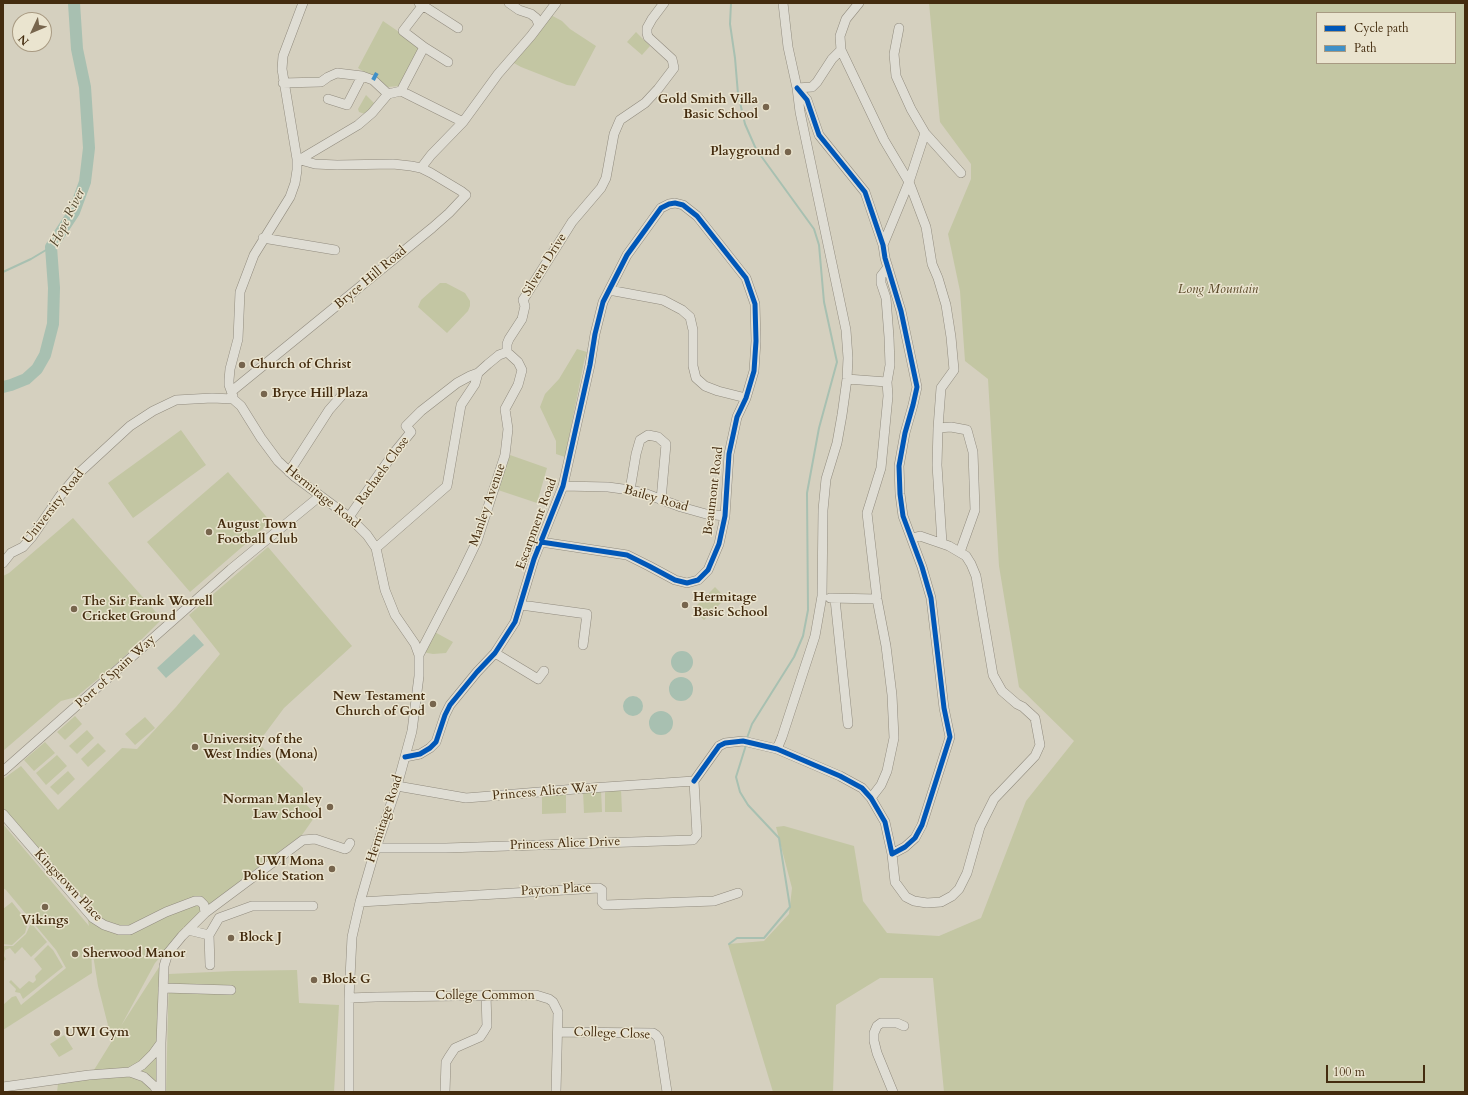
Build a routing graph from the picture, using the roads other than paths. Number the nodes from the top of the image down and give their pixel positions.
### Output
1 (303, 3) edge
2 (509, 3) edge
3 (556, 3) edge
4 (664, 3) edge
5 (783, 3) edge
6 (859, 3) edge
7 (421, 4) edge
8 (539, 26) junction
9 (458, 28) dead end
10 (899, 28) dead end
11 (424, 47) junction
12 (841, 50) junction
13 (448, 62) dead end
14 (362, 76) junction
15 (283, 83) junction
16 (797, 88) junction
17 (401, 91) junction
18 (388, 94) junction
19 (328, 99) dead end
20 (463, 122) junction
21 (925, 133) junction
22 (298, 160) junction
23 (421, 168) junction
24 (961, 173) dead end
25 (909, 182) junction
26 (669, 204) joint
27 (263, 238) junction
28 (883, 245) junction
29 (335, 250) dead end
30 (888, 267) junction
31 (610, 290) junction
32 (507, 352) junction
33 (478, 373) junction
34 (847, 379) junction
35 (888, 382) junction
36 (343, 394) dead end
37 (233, 395) junction
38 (746, 398) junction
39 (938, 428) junction
40 (289, 472) junction
41 (564, 486) junction
42 (630, 490) junction
43 (320, 496) junction
44 (661, 500) junction
45 (725, 516) junction
46 (349, 517) junction
47 (912, 538) junction
48 (541, 542) junction
49 (942, 543) junction
50 (376, 548) junction
51 (960, 552) junction
52 (3, 563) edge
53 (822, 596) junction
54 (835, 599) junction
55 (877, 599) junction
56 (521, 605) junction
57 (583, 645) dead end
58 (495, 653) junction
59 (419, 655) junction
60 (544, 671) dead end
61 (848, 724) dead end
62 (777, 749) junction
63 (405, 757) junction
64 (3, 771) edge
65 (694, 781) junction
66 (397, 786) junction
67 (871, 798) junction
68 (3, 814) edge
69 (350, 843) dead end
70 (377, 848) junction
71 (892, 854) junction
72 (738, 893) dead end
73 (360, 902) junction
74 (313, 906) dead end
75 (205, 913) junction
76 (188, 930) junction
77 (209, 935) junction
78 (210, 965) dead end
79 (163, 988) junction
80 (231, 990) dead end
81 (486, 995) junction
82 (349, 998) junction
83 (904, 1026) dead end
84 (558, 1032) junction
85 (161, 1043) junction
86 (130, 1072) junction
87 (3, 1087) edge
88 (158, 1092) edge
89 (161, 1092) edge
90 (349, 1092) edge
91 (445, 1092) edge
92 (556, 1092) edge
93 (667, 1092) edge
94 (893, 1092) edge

1 - 15 street
2 - 8 street
3 - 8 street
4 - 32 street, Silvera Drive
5 - 16 street
6 - 12 street
7 - 9 street
7 - 11 street
8 - 20 street
10 - 21 street
11 - 13 street
11 - 17 street
12 - 16 street
12 - 25 street
14 - 15 street
14 - 18 street
14 - 19 street
15 - 22 street
16 - 28 street
16 - 34 street
17 - 18 street
17 - 20 street
18 - 22 street
20 - 23 street
21 - 24 street
21 - 25 street
22 - 23 street
22 - 27 street
23 - 37 street, Bryce Hill Road
25 - 28 street
25 - 39 street
26 - 31 street, Escarpment Road
26 - 38 street, Beaumont Road
27 - 29 street
27 - 37 street
28 - 30 street
30 - 35 street
30 - 47 street
31 - 38 street
31 - 41 street, Escarpment Road
32 - 33 street
32 - 59 street, Manley Avenue
33 - 46 street, Rachaels Close
33 - 50 street
34 - 35 street
34 - 53 street
35 - 55 street
36 - 40 street
37 - 40 street, Hermitage Road
37 - 52 street, University Road
38 - 45 street, Beaumont Road
39 - 49 street
39 - 51 street
40 - 43 street, Hermitage Road
41 - 42 street, Bailey Road
41 - 48 street, Escarpment Road
42 - 44 street, Bailey Road
42 - 44 street
43 - 46 street, Hermitage Road
43 - 64 street, Port of Spain Way
44 - 45 street, Bailey Road
45 - 48 street, Beaumont Road
46 - 50 street, Hermitage Road
47 - 49 street
47 - 71 street
48 - 56 street, Escarpment Road
49 - 51 street
50 - 59 street, Hermitage Road
51 - 71 street
53 - 54 street
53 - 62 street
54 - 55 street
54 - 61 street
55 - 67 street
56 - 57 street
56 - 58 street, Escarpment Road
58 - 60 street
58 - 63 street, Escarpment Road
59 - 63 street, Hermitage Road
62 - 65 street
62 - 67 street
63 - 66 street, Hermitage Road
65 - 66 street, Princess Alice Way
65 - 70 street, Princess Alice Drive
66 - 70 street, Hermitage Road
67 - 71 street
68 - 75 street, Kingstown Place
69 - 75 street
70 - 73 street, Hermitage Road
72 - 73 street, Payton Place
73 - 82 street, Hermitage Road
74 - 77 street
75 - 76 street
76 - 77 street
76 - 79 street
77 - 78 street
79 - 80 street
79 - 85 street
81 - 82 street, College Common
81 - 84 street, College Common
81 - 91 street
82 - 90 street, Hermitage Road
83 - 94 street
84 - 92 street, College Common
84 - 93 street, College Close
85 - 86 street
85 - 89 street
86 - 87 street
86 - 88 street

